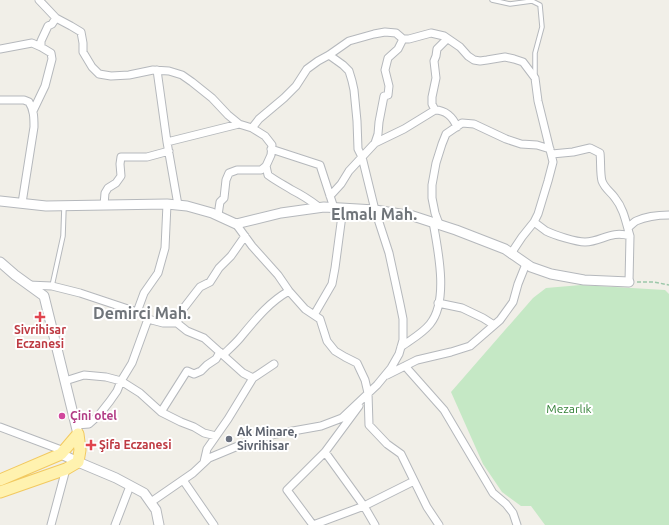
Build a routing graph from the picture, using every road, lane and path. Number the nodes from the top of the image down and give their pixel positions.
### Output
1 (39, 0) edge
2 (492, 0) edge
3 (56, 18) junction
4 (403, 39) junction
5 (447, 39) junction
6 (41, 47) junction
7 (0, 49) edge
8 (329, 56) junction
9 (156, 70) junction
10 (535, 78) junction
11 (0, 100) edge
12 (435, 110) junction
13 (33, 111) junction
14 (239, 124) junction
15 (456, 127) junction
16 (252, 128) junction
17 (167, 142) junction
18 (375, 143) junction
19 (271, 149) junction
20 (169, 150) junction
21 (551, 151) junction
22 (362, 157) junction
23 (266, 166) junction
24 (330, 196) junction
25 (0, 201) edge
26 (22, 203) junction
27 (167, 204) junction
28 (104, 205) junction
29 (178, 205) junction
30 (64, 206) junction
31 (319, 208) junction
32 (338, 208) junction
33 (375, 210) junction
34 (218, 215) junction
35 (669, 215) edge
36 (534, 222) junction
37 (436, 223) junction
38 (236, 224) junction
39 (628, 228) junction
40 (245, 236) junction
41 (630, 236) junction
42 (512, 255) junction
43 (0, 262) edge
44 (526, 264) junction
45 (629, 282) junction
46 (28, 285) junction
47 (669, 285) edge
48 (52, 286) junction
49 (289, 291) junction
50 (438, 303) junction
51 (137, 312) junction
52 (314, 315) junction
53 (148, 319) junction
54 (177, 323) junction
55 (494, 324) junction
56 (401, 348) junction
57 (221, 354) junction
58 (274, 364) dead end
59 (405, 366) junction
60 (383, 377) junction
61 (252, 378) junction
62 (121, 381) junction
63 (65, 382) junction
64 (368, 393) junction
65 (161, 412) junction
66 (0, 427) edge
67 (77, 430) junction
68 (216, 436) junction
69 (63, 452) junction
70 (325, 452) junction
71 (78, 462) junction
72 (204, 462) junction
73 (66, 469) junction
74 (183, 480) junction
75 (414, 481) junction
76 (130, 486) junction
77 (0, 489) edge
78 (151, 502) junction
79 (364, 506) junction
80 (51, 525) edge
81 (115, 525) edge
82 (159, 525) edge
83 (214, 525) edge
84 (313, 525) edge
85 (375, 525) edge
86 (439, 525) edge
87 (517, 525) edge

1 - 3 street
2 - 10 lane
3 - 6 street
3 - 9 street
4 - 5 street
4 - 8 street
4 - 18 street
5 - 10 street
5 - 12 street
6 - 7 street
6 - 13 street
8 - 16 street
8 - 22 street
9 - 14 street
9 - 17 street
10 - 21 street
11 - 13 street
12 - 15 street
12 - 18 street
13 - 26 street
14 - 16 street
14 - 17 street
15 - 21 street
15 - 37 street
16 - 19 street
17 - 20 street
18 - 22 street
19 - 23 street
19 - 24 street
20 - 28 street
20 - 29 street
21 - 36 street
21 - 39 street
22 - 24 street
22 - 33 street
23 - 31 street
23 - 34 street
24 - 32 street
25 - 26 street
26 - 30 street
27 - 28 street
27 - 29 street
27 - 51 street
28 - 30 street
29 - 34 street
30 - 48 lane
31 - 32 street
31 - 38 street
32 - 33 street
32 - 52 street
33 - 37 street
33 - 56 street
34 - 38 street
35 - 39 street
36 - 41 street
36 - 42 street
37 - 42 street
37 - 50 street
38 - 40 street
39 - 41 street
40 - 49 street
40 - 54 street
41 - 45 street
42 - 44 street
43 - 46 street
44 - 45 street
44 - 55 street
45 - 47 path
46 - 48 street
46 - 63 street
48 - 51 street
49 - 52 street
49 - 57 street
50 - 55 street
50 - 56 street
51 - 53 street
52 - 64 street
53 - 54 street
53 - 62 street
54 - 57 street
55 - 59 street
56 - 60 street
57 - 61 street
57 - 65 street
58 - 61 street
59 - 60 street
59 - 87 street
60 - 64 street
61 - 68 street
62 - 63 street
62 - 65 street
62 - 67 street
63 - 67 street
64 - 70 street
64 - 72 street
64 - 75 street
65 - 68 street
66 - 69 street
67 - 69 main road
67 - 71 main road
68 - 72 street
69 - 71 street
69 - 77 main road
70 - 79 street
70 - 84 street
71 - 73 main road
71 - 76 street
72 - 74 street
73 - 77 main road
73 - 80 street
74 - 78 street
74 - 83 street
75 - 79 street
75 - 86 street
76 - 78 street
76 - 81 street
78 - 82 street
79 - 84 street
79 - 85 street

